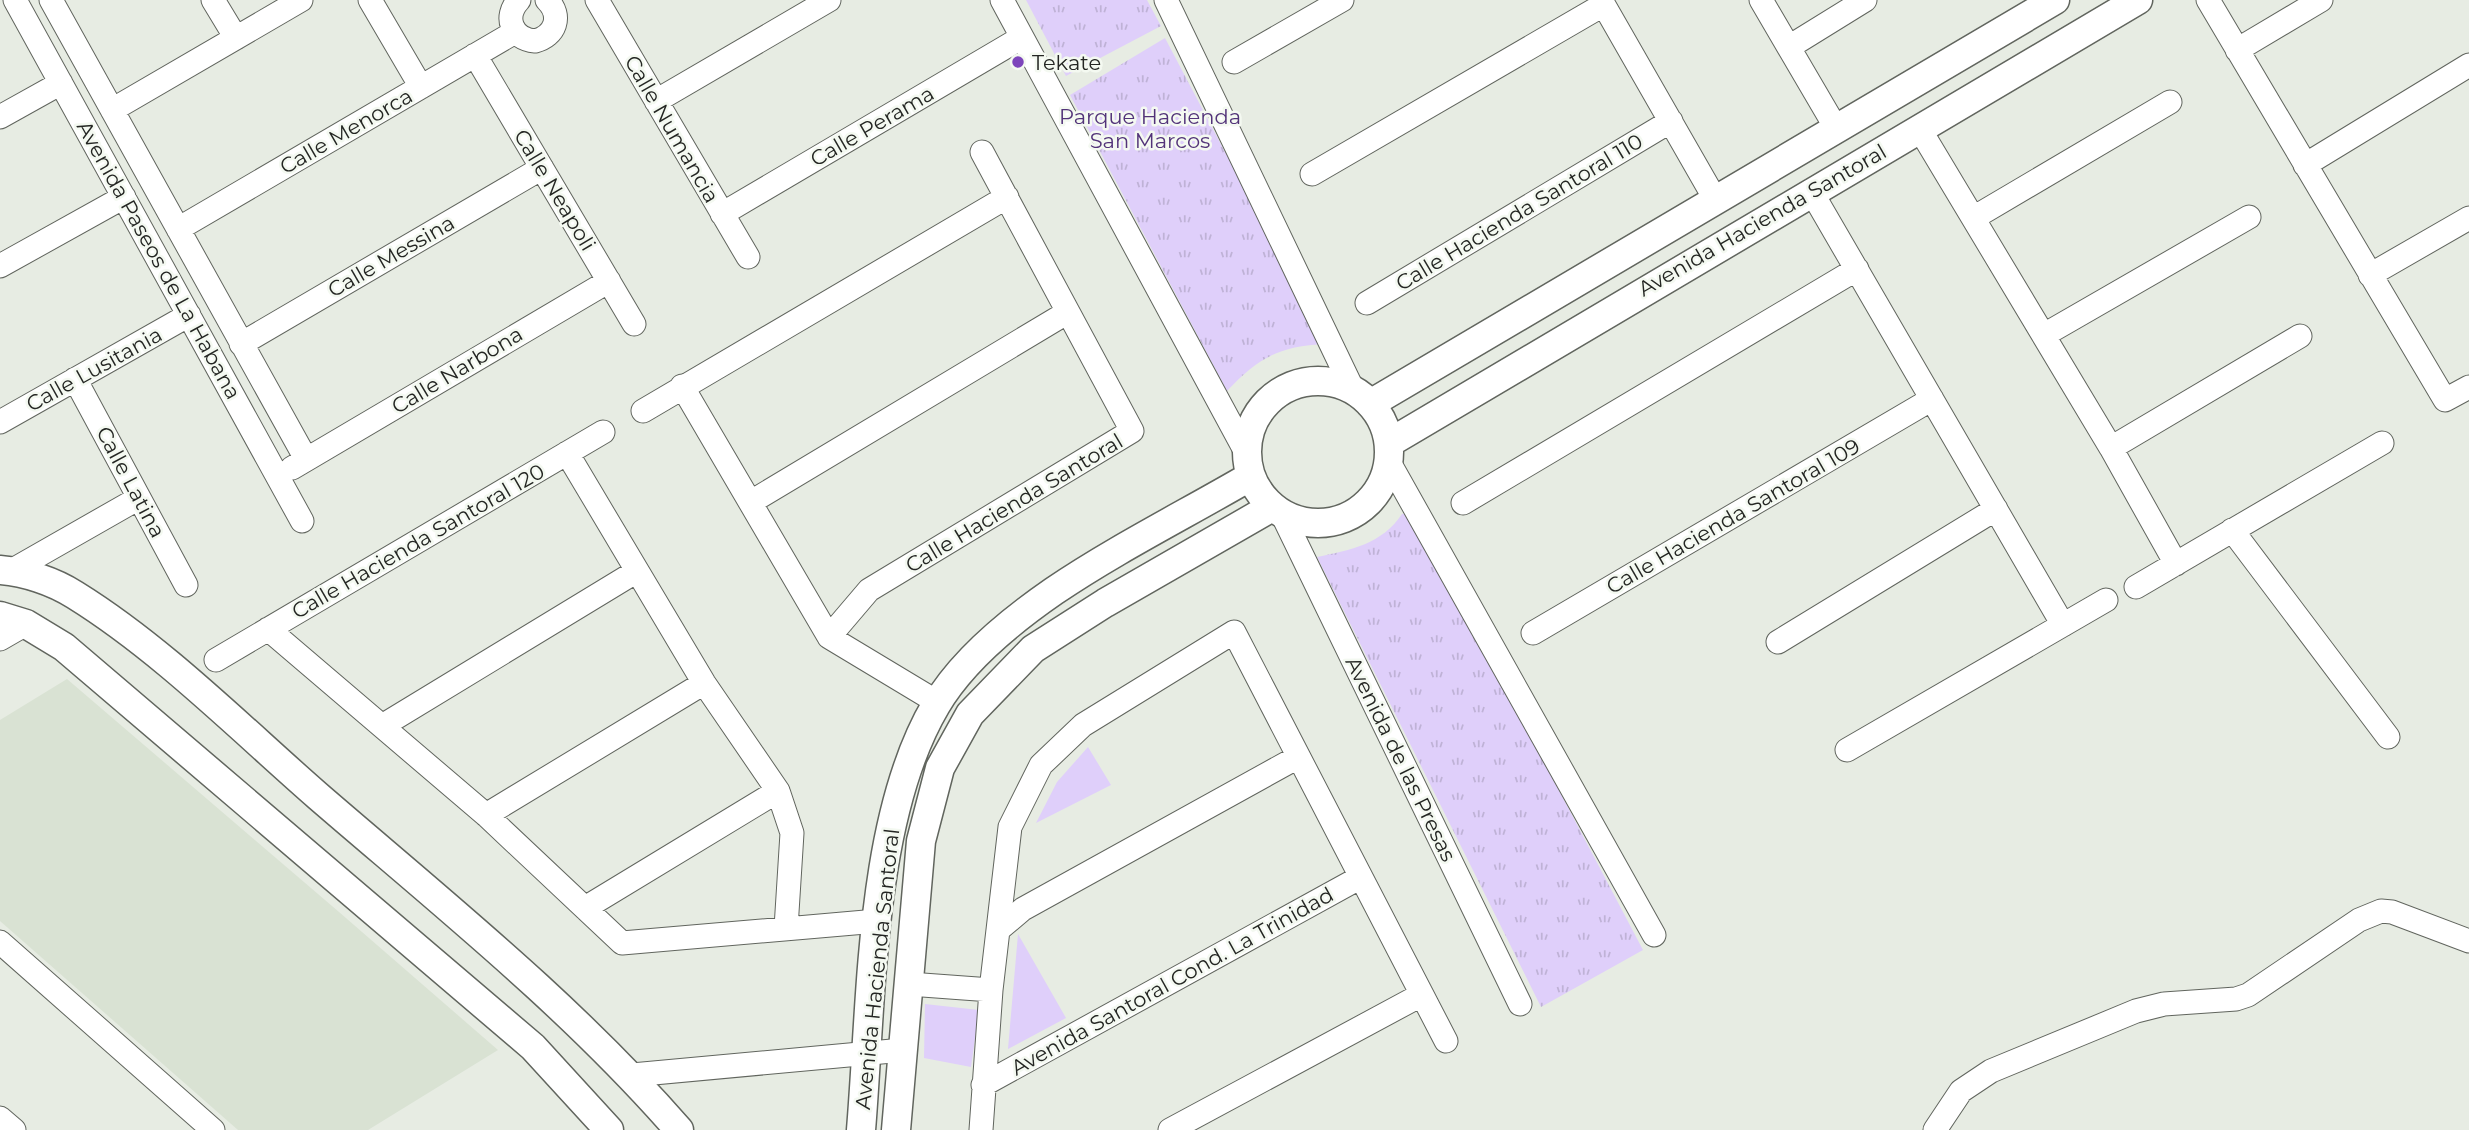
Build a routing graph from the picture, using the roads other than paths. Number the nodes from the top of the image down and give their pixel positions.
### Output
1 (15, 0) edge
2 (51, 0) edge
3 (213, 0) edge
4 (301, 0) edge
5 (370, 0) edge
6 (519, 0) edge
7 (597, 0) edge
8 (829, 0) edge
9 (1002, 0) edge
10 (1166, 0) edge
11 (1342, 0) edge
12 (1761, 0) edge
13 (1865, 0) edge
14 (2055, 0) edge
15 (2138, 0) edge
16 (2208, 0) edge
17 (2321, 0) edge
18 (1602, 2) edge
19 (555, 3) edge
20 (2029, 15) junction
21 (515, 32) junction
22 (236, 38) junction
23 (1021, 38) junction
24 (1789, 47) junction
25 (2054, 48) junction
26 (2238, 50) junction
27 (475, 55) junction
28 (1234, 62) dead end
29 (2469, 65) edge
30 (61, 83) junction
31 (421, 87) junction
32 (656, 101) junction
33 (2170, 102) dead end
34 (112, 110) junction
35 (0, 117) edge
36 (1671, 121) junction
37 (1836, 128) junction
38 (1919, 128) junction
39 (982, 152) dead end
40 (2305, 165) junction
41 (542, 168) junction
42 (1312, 174) dead end
43 (1811, 191) junction
44 (124, 197) junction
45 (1007, 197) junction
46 (1715, 199) junction
47 (722, 214) junction
48 (1975, 217) junction
49 (2249, 217) dead end
50 (2469, 218) edge
51 (178, 229) junction
52 (748, 257) dead end
53 (0, 266) edge
54 (1857, 269) junction
55 (2371, 275) junction
56 (1577, 280) junction
57 (609, 281) junction
58 (1367, 303) dead end
59 (1068, 313) junction
60 (189, 316) junction
61 (1600, 316) junction
62 (634, 324) dead end
63 (2044, 335) junction
64 (2300, 337) dead end
65 (241, 344) junction
66 (75, 379) junction
67 (682, 386) junction
68 (2469, 387) edge
69 (1362, 397) junction
70 (1932, 400) junction
71 (643, 411) dead end
72 (0, 422) edge
73 (603, 432) dead end
74 (2382, 443) dead end
75 (2111, 448) junction
76 (567, 453) junction
77 (1389, 453) junction
78 (306, 460) junction
79 (1249, 465) junction
80 (277, 476) junction
81 (139, 498) junction
82 (751, 502) junction
83 (1463, 503) dead end
84 (1996, 509) junction
85 (1277, 511) junction
86 (302, 520) dead end
87 (2232, 530) junction
88 (2176, 564) junction
89 (5, 570) edge
90 (637, 571) junction
91 (186, 585) dead end
92 (2136, 587) dead end
93 (2106, 600) dead end
94 (13, 620) edge
95 (2063, 625) junction
96 (268, 629) junction
97 (1533, 633) dead end
98 (829, 637) junction
99 (0, 639) edge
100 (1778, 642) dead end
101 (216, 660) dead end
102 (704, 683) junction
103 (937, 702) junction
104 (382, 726) junction
105 (2388, 737) dead end
106 (1847, 750) dead end
107 (1298, 757) junction
108 (778, 792) junction
109 (486, 814) junction
110 (1361, 877) junction
111 (585, 908) junction
112 (877, 921) junction
113 (786, 928) junction
114 (998, 930) junction
115 (1654, 935) dead end
116 (2469, 941) edge
117 (0, 942) edge
118 (908, 984) junction
119 (991, 990) junction
120 (1421, 995) junction
121 (1520, 1003) dead end
122 (1447, 1041) dead end
123 (903, 1050) junction
124 (867, 1053) junction
125 (632, 1076) junction
126 (984, 1084) junction
127 (0, 1118) edge
128 (14, 1130) edge
129 (213, 1130) edge
130 (608, 1130) edge
131 (679, 1130) edge
132 (860, 1130) edge
133 (896, 1130) edge
134 (981, 1130) edge
135 (1170, 1130) edge
136 (1935, 1130) edge

1 - 30 street, Avenida Paseos de La Habana
2 - 34 street, Avenida Paseos de La Habana
3 - 22 street
4 - 22 street
5 - 31 street
6 - 21 street
7 - 32 street, Calle Numancia
8 - 32 street
9 - 23 street
10 - 69 street
11 - 28 street
12 - 24 street
13 - 24 street
14 - 20 street, Avenida Hacienda Santoral
15 - 25 street, Avenida Hacienda Santoral
16 - 26 street
17 - 26 street
18 - 36 street
18 - 42 street
19 - 21 street
20 - 25 street
20 - 37 street, Avenida Hacienda Santoral
21 - 27 street, Calle Menorca
22 - 34 street
23 - 47 street, Calle Perama
23 - 79 street
24 - 37 street
25 - 38 street, Avenida Hacienda Santoral
26 - 40 street
27 - 31 street, Calle Menorca
27 - 41 street, Calle Neapoli
29 - 40 street
30 - 35 street
30 - 44 street, Avenida Paseos de La Habana
31 - 51 street, Calle Menorca
32 - 47 street, Calle Numancia
33 - 48 street
34 - 51 street, Avenida Paseos de La Habana
36 - 46 street
36 - 58 street, Calle Hacienda Santoral 110
37 - 46 street, Avenida Hacienda Santoral
38 - 43 street, Avenida Hacienda Santoral
38 - 48 street
39 - 45 street, Calle Hacienda Santoral
40 - 55 street
41 - 57 street, Calle Neapoli
41 - 65 street, Calle Messina
43 - 54 street
43 - 61 street, Avenida Hacienda Santoral
44 - 53 street
44 - 60 street, Avenida Paseos de La Habana
45 - 59 street, Calle Hacienda Santoral
45 - 67 street
46 - 56 street, Avenida Hacienda Santoral
47 - 52 street, Calle Numancia
48 - 63 street
49 - 63 street
50 - 55 street
51 - 65 street, Avenida Paseos de La Habana
54 - 70 street
54 - 83 street
55 - 68 street
56 - 61 street
56 - 69 street, Avenida Hacienda Santoral
57 - 62 street, Calle Neapoli
57 - 78 street, Calle Narbona
59 - 82 street
59 - 98 street, Calle Hacienda Santoral
60 - 66 street, Calle Lusitania
60 - 80 street, Avenida Paseos de La Habana
61 - 77 street, Avenida Hacienda Santoral
63 - 75 street
64 - 75 street
65 - 78 street, Avenida Paseos de La Habana
66 - 72 street, Calle Lusitania
66 - 81 street, Calle Latina
67 - 71 street
67 - 82 street
69 - 77 street
69 - 79 street
70 - 84 street
70 - 97 street, Calle Hacienda Santoral 109
73 - 76 street, Calle Hacienda Santoral 120
74 - 87 street
75 - 88 street
76 - 90 street, Calle Hacienda Santoral 120
76 - 96 street, Calle Hacienda Santoral 120
77 - 85 street
77 - 115 street
78 - 80 street, Calle Narbona
79 - 85 street
79 - 103 street, Avenida Hacienda Santoral
80 - 86 street, Avenida Paseos de La Habana
81 - 89 street
81 - 91 street, Calle Latina
82 - 98 street
84 - 95 street
84 - 100 street
85 - 118 street, Avenida Hacienda Santoral
85 - 121 street, Avenida de las Presas
87 - 88 street
87 - 105 street
88 - 92 street
89 - 125 street
90 - 102 street, Calle Hacienda Santoral 120
90 - 104 street
93 - 95 street
94 - 99 street
94 - 130 street
95 - 106 street
96 - 101 street, Calle Hacienda Santoral 120
96 - 104 street, Calle Hacienda Santoral 120
98 - 103 street
102 - 108 street, Calle Hacienda Santoral 120
102 - 109 street
103 - 112 street, Avenida Hacienda Santoral
104 - 109 street, Calle Hacienda Santoral 120
107 - 110 street, Avenida Santoral Cond. La Trinidad
107 - 114 street
107 - 114 street, Avenida Santoral Cond. La Trinidad
108 - 111 street
108 - 113 street, Calle Hacienda Santoral 120
109 - 111 street, Calle Hacienda Santoral 120
110 - 120 street, Avenida Santoral Cond. La Trinidad
110 - 126 street, Avenida Santoral Cond. La Trinidad
111 - 113 street, Calle Hacienda Santoral 120
112 - 113 street, Calle Hacienda Santoral 120
112 - 124 street, Avenida Hacienda Santoral
114 - 119 street, Avenida Santoral Cond. La Trinidad
116 - 136 street
117 - 129 street
118 - 119 street
118 - 123 street, Avenida Hacienda Santoral
119 - 126 street, Avenida Santoral Cond. La Trinidad
120 - 122 street, Avenida Santoral Cond. La Trinidad
120 - 135 street
123 - 124 street
123 - 133 street, Avenida Hacienda Santoral
124 - 125 street
124 - 132 street, Avenida Hacienda Santoral
125 - 131 street
126 - 134 street, Avenida Santoral Cond. La Trinidad
127 - 128 street

